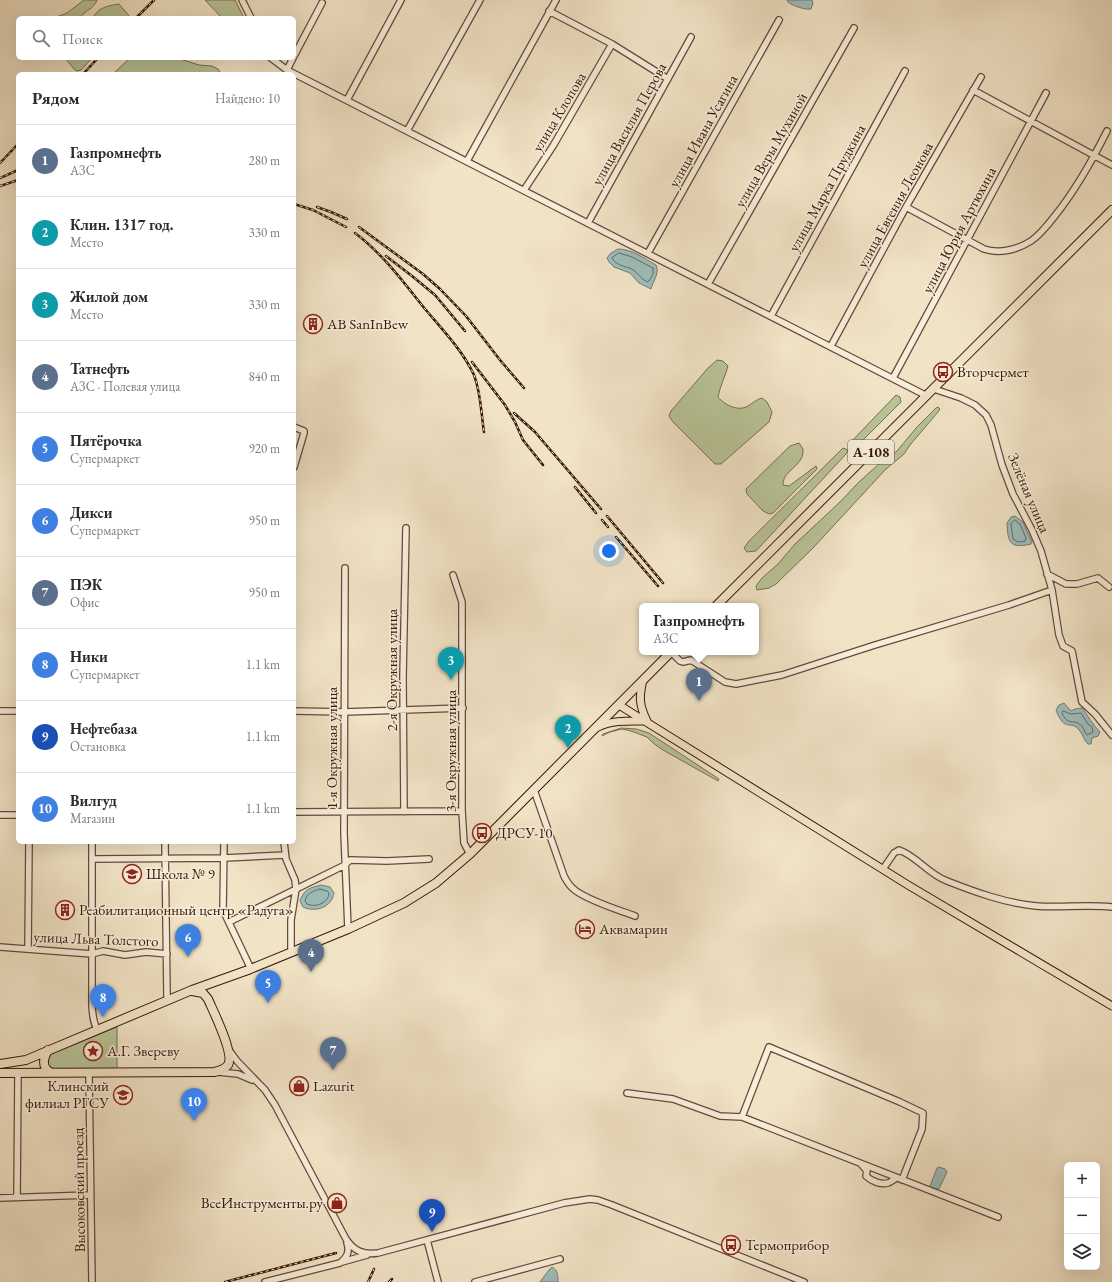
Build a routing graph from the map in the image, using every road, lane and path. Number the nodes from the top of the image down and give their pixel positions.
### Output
1 (242, 0) edge
2 (400, 0) edge
3 (480, 0) edge
4 (556, 0) edge
5 (322, 3) dead end
6 (549, 11) junction
7 (250, 16) edge
8 (778, 20) dead end
9 (854, 28) dead end
10 (691, 37) dead end
11 (612, 44) junction
12 (296, 53) edge
13 (274, 60) edge
14 (292, 60) edge
15 (287, 70) junction
16 (905, 71) dead end
17 (291, 72) edge
18 (296, 74) edge
19 (981, 77) dead end
20 (668, 79) junction
21 (973, 90) junction
22 (1046, 93) dead end
23 (347, 100) junction
24 (1031, 121) junction
25 (407, 131) junction
26 (1107, 131) dead end
27 (1095, 155) junction
28 (467, 161) junction
29 (1112, 165) edge
30 (524, 190) junction
31 (906, 207) junction
32 (1112, 210) edge
33 (588, 223) junction
34 (966, 241) junction
35 (648, 253) junction
36 (708, 284) junction
37 (771, 316) junction
38 (831, 346) junction
39 (893, 378) junction
40 (934, 389) junction
41 (927, 396) junction
42 (296, 428) edge
43 (296, 460) edge
44 (406, 528) dead end
45 (345, 568) dead end
46 (1047, 574) junction
47 (453, 576) dead end
48 (1109, 587) dead end
49 (1052, 590) junction
50 (719, 603) edge
51 (668, 655) edge
52 (674, 655) edge
53 (643, 680) junction
54 (619, 705) junction
55 (463, 708) junction
56 (404, 710) junction
57 (0, 711) edge
58 (16, 711) edge
59 (296, 711) edge
60 (344, 712) junction
61 (647, 722) junction
62 (595, 728) junction
63 (1112, 735) edge
64 (534, 790) junction
65 (462, 811) junction
66 (296, 812) edge
67 (344, 812) junction
68 (404, 812) junction
69 (0, 815) edge
70 (16, 815) edge
71 (29, 844) edge
72 (92, 844) edge
73 (165, 844) edge
74 (224, 844) edge
75 (284, 844) edge
76 (470, 854) junction
77 (285, 855) junction
78 (224, 858) junction
79 (92, 859) junction
80 (165, 859) junction
81 (429, 859) dead end
82 (345, 864) junction
83 (882, 869) junction
84 (296, 889) junction
85 (1112, 907) edge
86 (635, 916) dead end
87 (229, 922) junction
88 (348, 929) junction
89 (0, 947) edge
90 (28, 949) junction
91 (291, 952) junction
92 (92, 954) junction
93 (166, 954) junction
94 (251, 969) junction
95 (214, 982) junction
96 (192, 990) junction
97 (208, 999) junction
98 (169, 1000) junction
99 (1112, 1006) edge
100 (98, 1030) junction
101 (228, 1047) junction
102 (48, 1050) junction
103 (0, 1064) edge
104 (214, 1072) junction
105 (0, 1073) edge
106 (18, 1073) junction
107 (51, 1073) junction
108 (89, 1073) junction
109 (265, 1090) junction
110 (627, 1092) dead end
111 (742, 1117) junction
112 (861, 1164) junction
113 (899, 1179) junction
114 (90, 1195) junction
115 (0, 1198) edge
116 (17, 1198) junction
117 (998, 1217) dead end
118 (346, 1239) junction
119 (427, 1240) junction
120 (368, 1254) junction
121 (560, 1259) dead end
122 (340, 1263) junction
123 (92, 1282) edge
124 (265, 1282) edge
125 (438, 1282) edge
126 (475, 1282) edge
127 (804, 1282) edge

1 - 7 street
2 - 23 street
3 - 25 street
4 - 6 street
5 - 12 street
6 - 11 street
6 - 28 street
8 - 35 street, улица Ивана Усагина
9 - 36 street, улица Веры Мухиной
10 - 20 street, улица Василия Перова
11 - 20 street
11 - 30 street, улица Клопова
13 - 15 street
14 - 15 street
15 - 17 street
16 - 37 street, улица Марка Прудкина
18 - 23 street
19 - 21 street, улица Евгения Леонова
20 - 33 street, улица Василия Перова
21 - 24 street
21 - 31 street, улица Евгения Леонова
22 - 24 street, улица Юрия Артюхина
23 - 25 street
24 - 27 street
24 - 34 street, улица Юрия Артюхина
25 - 28 street
26 - 27 street
27 - 29 street
27 - 34 street
28 - 30 street
30 - 33 street
31 - 34 street
31 - 38 street, улица Евгения Леонова
32 - 40 highway, А-108
33 - 35 street
34 - 39 street, улица Юрия Артюхина
35 - 36 street
36 - 37 street
37 - 38 street
38 - 39 street
39 - 41 street
40 - 41 highway, А-108
40 - 46 street, Зелёная улица
41 - 50 highway, А-108
42 - 43 street
44 - 56 street, 2-я Окружная улица
45 - 60 street, 1-я Окружная улица
46 - 48 street
46 - 49 street, Зелёная улица
47 - 55 street, 3-я Окружная улица
49 - 52 street
49 - 63 street, Зелёная улица
51 - 53 highway
53 - 54 highway
53 - 61 main road
54 - 61 main road
54 - 62 highway
55 - 56 street
55 - 65 street, 3-я Окружная улица
56 - 60 street
56 - 68 street, 2-я Окружная улица
57 - 58 street
59 - 60 street
60 - 67 street, 1-я Окружная улица
61 - 62 main road
61 - 83 main road
62 - 64 highway
64 - 76 highway
64 - 86 street
65 - 68 street
65 - 76 street, 3-я Окружная улица
66 - 67 street
67 - 68 street
67 - 82 street, 1-я Окружная улица
69 - 70 street
71 - 90 street
72 - 79 street
73 - 80 street
74 - 78 street
75 - 77 street
76 - 88 highway
77 - 78 street
77 - 84 street
78 - 80 street
78 - 87 street
79 - 80 street
79 - 92 street
80 - 93 street
81 - 82 street
82 - 84 street
82 - 88 street, 1-я Окружная улица
83 - 85 street
83 - 99 main road
84 - 87 street
84 - 91 street
87 - 94 street
88 - 91 highway
89 - 90 street, улица Льва Толстого
90 - 92 street, улица Льва Толстого
91 - 94 highway
92 - 93 street, улица Льва Толстого
92 - 100 street
93 - 98 street
94 - 95 highway
95 - 96 highway
95 - 97 highway
96 - 97 highway
96 - 98 highway
97 - 101 highway
98 - 100 highway
100 - 102 highway
101 - 104 highway
101 - 109 street
102 - 103 highway
102 - 107 highway
104 - 108 highway
104 - 109 street
105 - 106 highway
106 - 107 highway
106 - 116 street
107 - 108 highway
108 - 114 street, Высоковский проезд
109 - 118 street
110 - 111 street
111 - 112 street
111 - 113 street
112 - 113 street
112 - 113 street
113 - 117 street
114 - 116 street
114 - 123 street, Высоковский проезд
115 - 116 street
118 - 120 street
118 - 122 street
119 - 120 street
119 - 125 street
119 - 127 street
120 - 122 street
121 - 126 street
122 - 124 street

